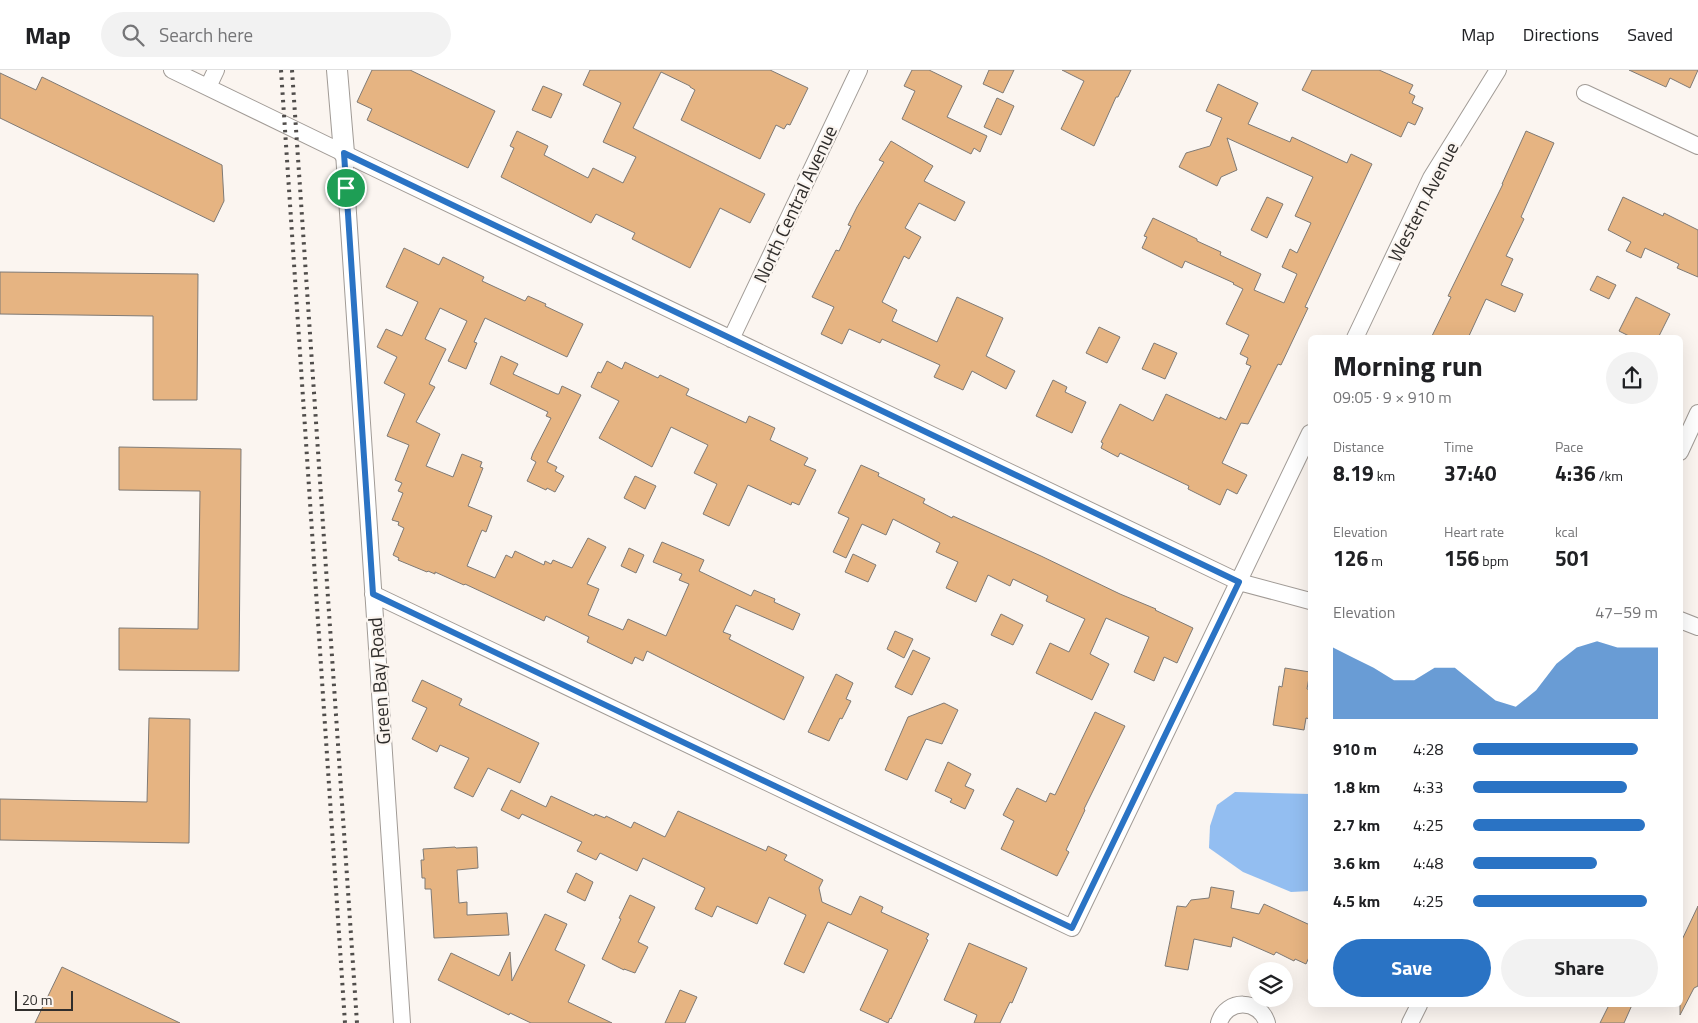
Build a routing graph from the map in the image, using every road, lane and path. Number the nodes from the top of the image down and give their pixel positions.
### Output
1 (172, 70) edge
2 (216, 70) edge
3 (337, 70) edge
4 (859, 70) edge
5 (1498, 70) edge
6 (208, 87) junction
7 (1585, 93) dead end
8 (1698, 146) edge
9 (344, 153) junction
10 (1356, 335) edge
11 (731, 339) junction
12 (1698, 413) edge
13 (1308, 437) edge
14 (1683, 446) edge
15 (1239, 582) junction
16 (373, 594) junction
17 (1308, 600) edge
18 (1683, 621) edge
19 (1698, 628) edge
20 (1417, 1007) edge
21 (402, 1023) edge
22 (1219, 1023) edge
23 (1267, 1023) edge
24 (1410, 1023) edge

1 - 6 street
2 - 6 street
3 - 9 street, Green Bay Road
4 - 11 street, North Central Avenue
5 - 10 street, Western Avenue
6 - 9 street
7 - 8 street
9 - 11 street
9 - 16 street, Green Bay Road
11 - 15 street
12 - 14 street
13 - 15 street
15 - 16 street
15 - 17 street
16 - 21 street, Green Bay Road
18 - 19 street
20 - 24 street
22 - 23 street

